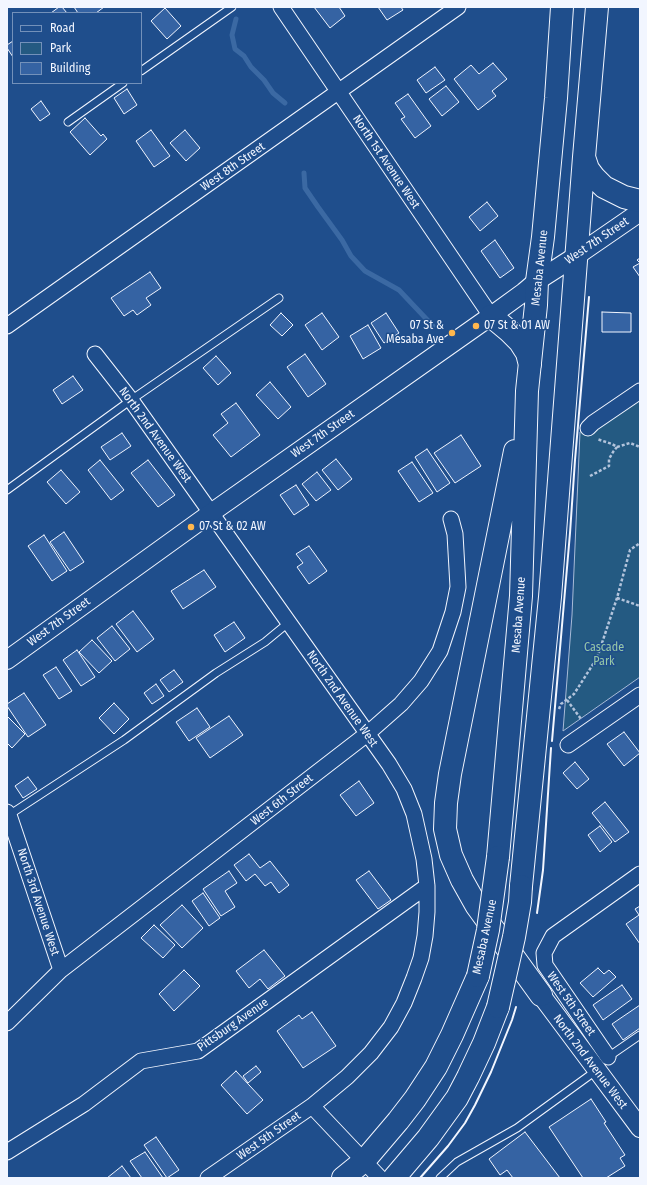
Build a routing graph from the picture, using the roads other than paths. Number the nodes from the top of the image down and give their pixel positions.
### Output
1 (232, 7) edge
2 (281, 7) edge
3 (458, 7) edge
4 (562, 7) edge
5 (597, 7) edge
6 (142, 70) edge
7 (122, 84) edge
8 (339, 92) junction
9 (68, 122) dead end
10 (584, 157) junction
11 (640, 201) edge
12 (640, 212) edge
13 (576, 256) junction
14 (537, 281) junction
15 (279, 298) dead end
16 (491, 316) junction
17 (7, 326) edge
18 (95, 354) dead end
19 (530, 366) junction
20 (527, 391) junction
21 (640, 391) edge
22 (131, 400) junction
23 (588, 428) road end
24 (7, 490) edge
25 (210, 513) junction
26 (451, 519) dead end
27 (288, 622) junction
28 (7, 660) edge
29 (640, 695) edge
30 (367, 734) junction
31 (568, 745) dead end
32 (8, 813) edge
33 (640, 874) edge
34 (427, 886) junction
35 (61, 970) junction
36 (540, 995) joint
37 (7, 1023) edge
38 (640, 1035) edge
39 (603, 1064) junction
40 (347, 1077) joint
41 (312, 1106) junction
42 (640, 1128) edge
43 (7, 1152) edge
44 (364, 1161) junction
45 (208, 1178) edge
46 (343, 1178) edge
47 (380, 1178) edge
48 (394, 1178) edge
49 (440, 1178) edge

1 - 6 lane
2 - 8 street, North 1st Avenue West
3 - 8 street, West 8th Street
4 - 14 highway, Mesaba Avenue
5 - 10 highway
7 - 9 lane
8 - 16 street, North 1st Avenue West
8 - 17 street, West 8th Street
10 - 11 highway
10 - 13 highway
12 - 13 street, West 7th Street
13 - 14 street, West 7th Street
13 - 48 highway, bridge
14 - 16 street, West 7th Street
14 - 19 highway, Mesaba Avenue
15 - 22 lane
16 - 19 highway
16 - 25 street, West 7th Street
18 - 22 street, North 2nd Avenue West
19 - 20 highway, Mesaba Avenue
20 - 36 highway
20 - 44 highway, Mesaba Avenue, bridge
21 - 23 street
22 - 24 lane
22 - 25 street, North 2nd Avenue West
25 - 27 street, North 2nd Avenue West
25 - 28 street, West 7th Street
26 - 30 street, West 6th Street
27 - 30 street, North 2nd Avenue West
27 - 32 lane
29 - 31 street
30 - 34 street, North 2nd Avenue West
30 - 35 street, West 6th Street
32 - 35 street, North 3rd Avenue West
33 - 39 street, West 5th Street
34 - 40 street, North 2nd Avenue West
34 - 43 street, Pittsburg Avenue
35 - 37 street, West 6th Street
36 - 39 street, North 2nd Avenue West
38 - 39 lane
39 - 42 street, North 2nd Avenue West
39 - 49 lane
40 - 41 street, West 5th Street
41 - 44 street
41 - 45 street, West 5th Street
44 - 46 highway, Mesaba Avenue
44 - 47 street

